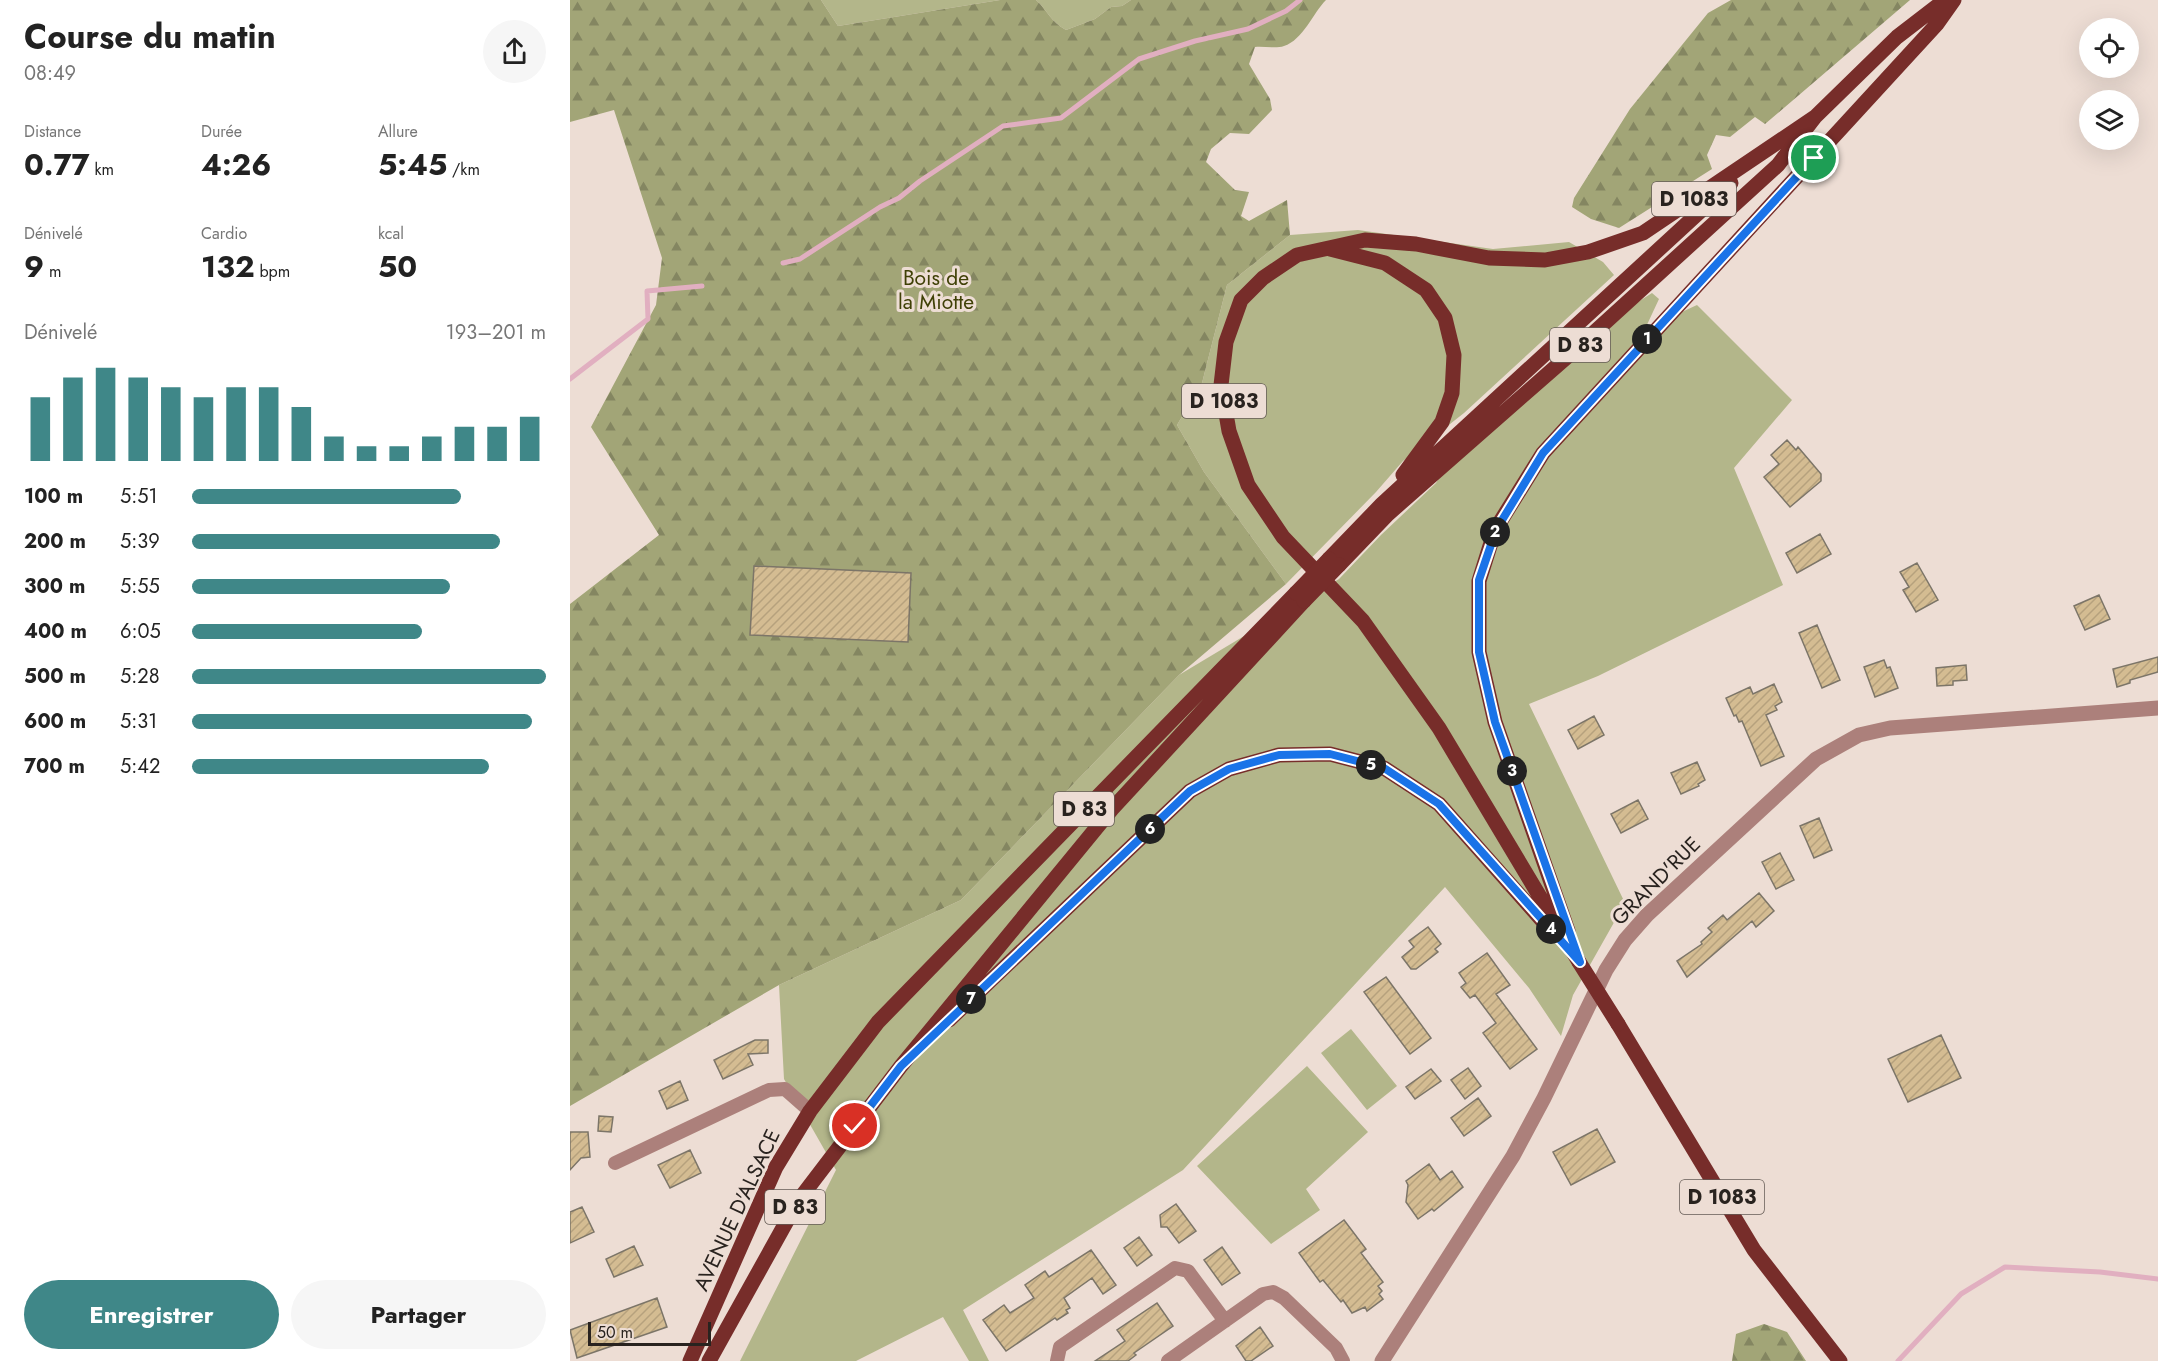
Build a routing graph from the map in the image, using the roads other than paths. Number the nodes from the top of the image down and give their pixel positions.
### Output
1 (1946, 0) edge
2 (1954, 0) edge
3 (1815, 117) junction
4 (1768, 148) junction
5 (1325, 248) junction
6 (1382, 504) junction
7 (1334, 562) junction
8 (1300, 597) junction
9 (2158, 708) edge
10 (1580, 962) junction
11 (901, 1066) junction
12 (810, 1111) junction
13 (615, 1163) dead end
14 (1225, 1321) junction
15 (690, 1361) edge
16 (709, 1361) edge
17 (1057, 1361) edge
18 (1168, 1361) edge
19 (1343, 1361) edge
20 (1382, 1361) edge
21 (1840, 1361) edge

1 - 3 main road, D 83
2 - 10 main road, D 1083
3 - 4 main road, D 83
3 - 7 main road, D 83
4 - 5 main road, D 1083
4 - 6 main road, D 83
5 - 6 main road, D 1083
5 - 10 main road, D 1083
6 - 7 main road, D 83
7 - 8 main road, D 83, bridge
8 - 11 main road, D 83
8 - 12 main road, D 83
9 - 20 street, GRAND'RUE
10 - 11 main road, D 1083
10 - 21 main road, D 1083, bridge
11 - 16 main road, AVENUE D'ALSACE / D 83
12 - 13 street
12 - 15 main road, AVENUE D'ALSACE / D 83
14 - 17 street
14 - 18 street
14 - 19 street

